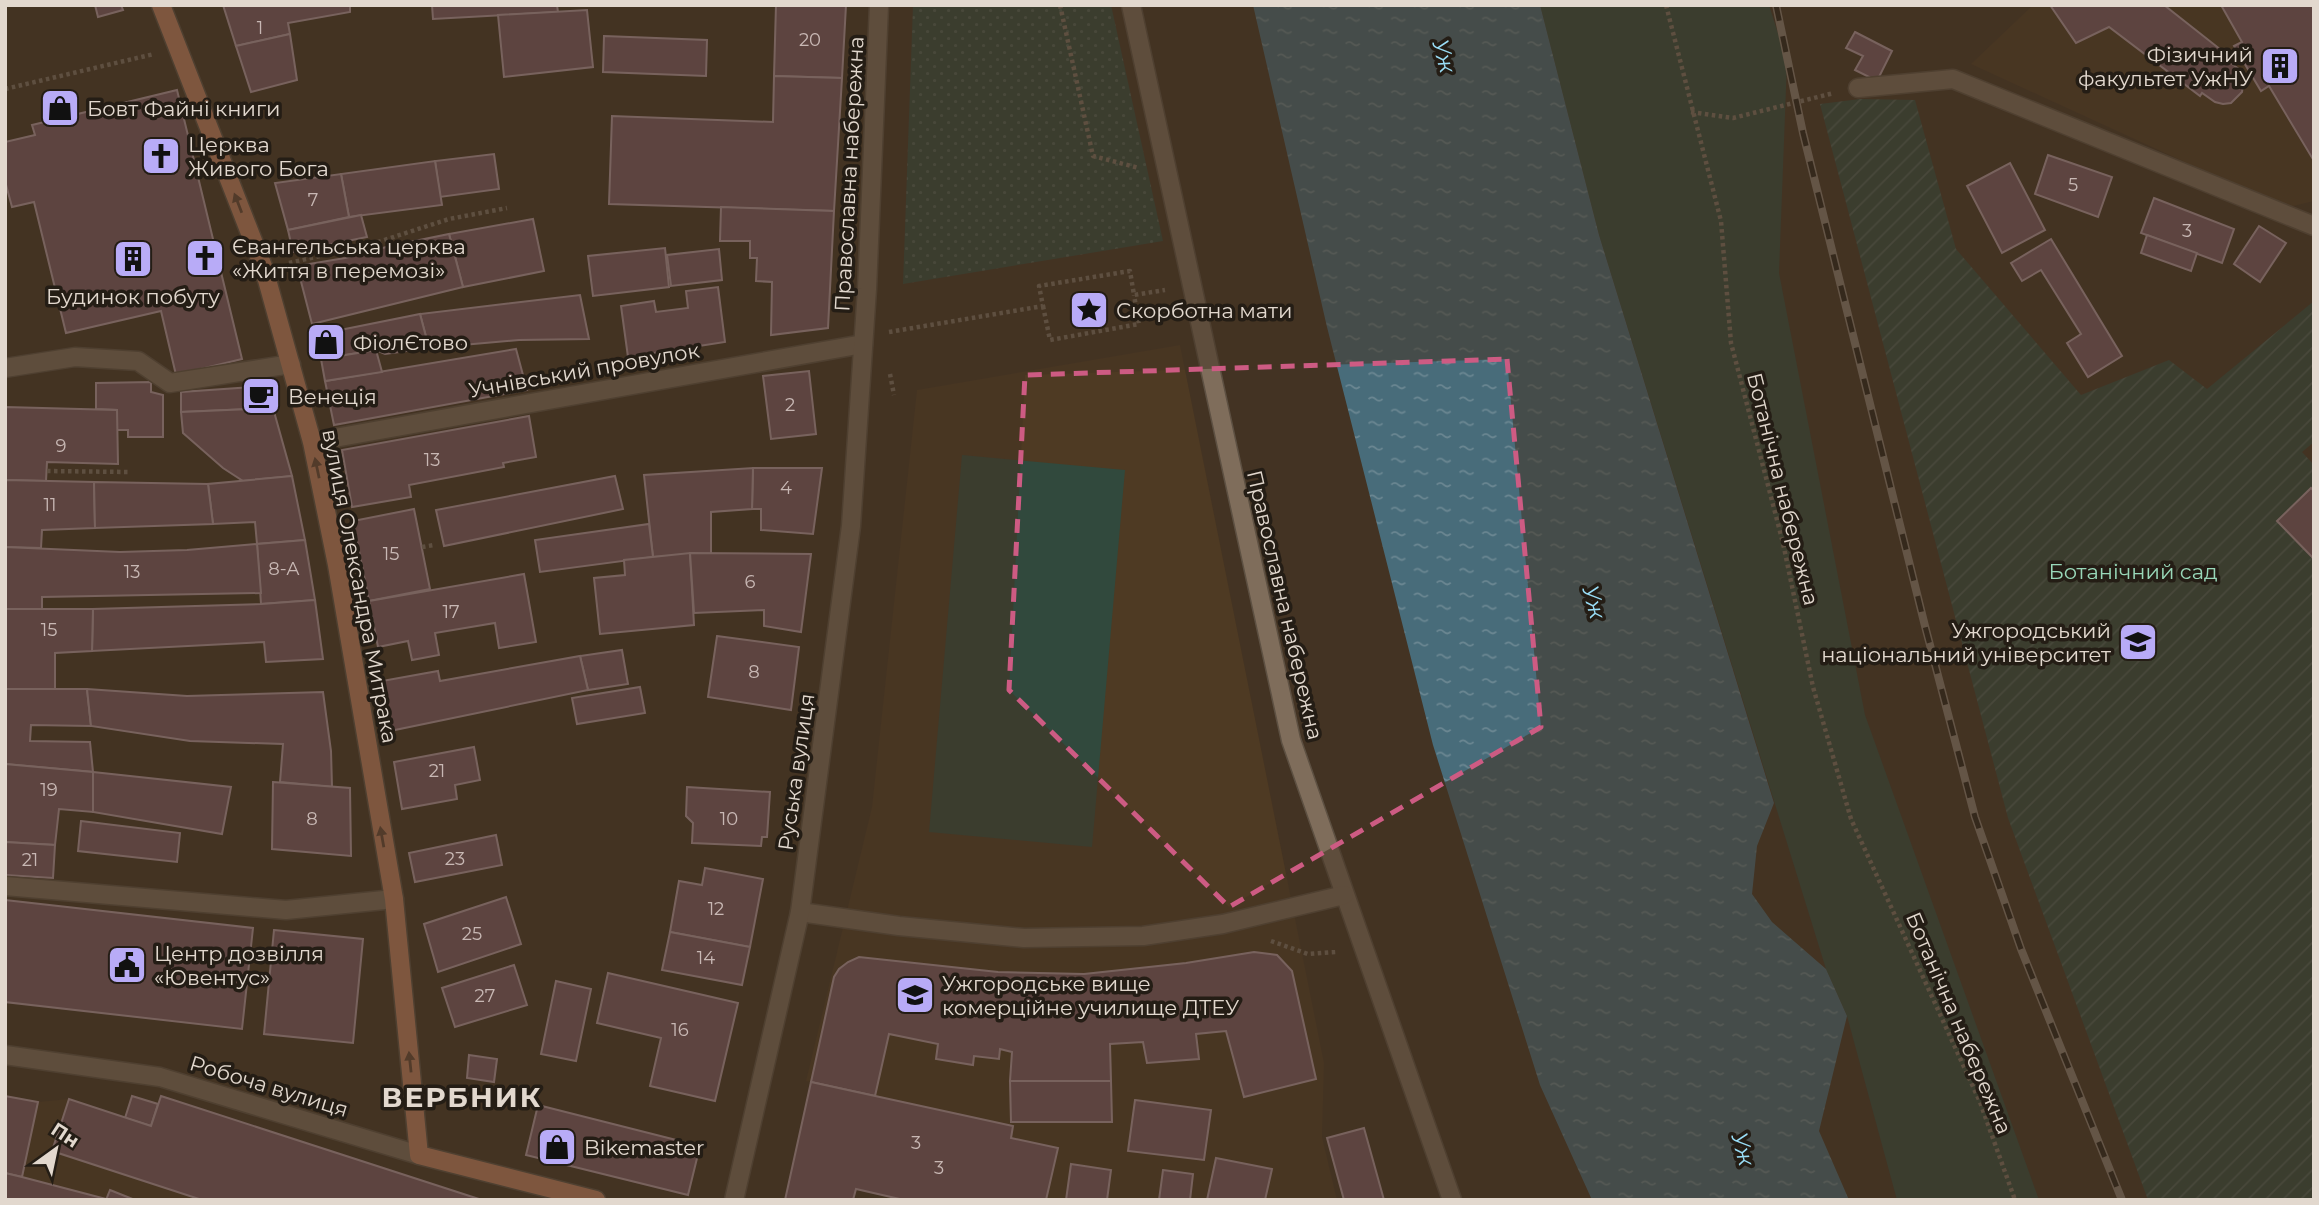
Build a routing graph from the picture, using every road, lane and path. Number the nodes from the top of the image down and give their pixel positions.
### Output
1 (161, 5) edge
2 (879, 5) edge
3 (1060, 5) edge
4 (1130, 5) edge
5 (1666, 5) edge
6 (163, 52) dead end
7 (1858, 88) joint
8 (5, 89) edge
9 (1691, 112) junction
10 (1167, 175) junction
11 (508, 208) dead end
12 (2314, 226) edge
13 (289, 262) dead end
14 (1190, 286) junction
15 (1134, 295) junction
16 (1043, 306) junction
17 (864, 340) junction
18 (291, 364) junction
19 (5, 368) edge
20 (312, 442) junction
21 (47, 471) dead end
22 (128, 472) dead end
23 (434, 545) dead end
24 (422, 547) dead end
25 (5, 886) edge
26 (1343, 895) junction
27 (394, 899) junction
28 (800, 912) junction
29 (1362, 947) junction
30 (1292, 950) dead end
31 (5, 1055) edge
32 (419, 1155) junction
33 (596, 1200) edge
34 (734, 1200) edge
35 (1452, 1200) edge
36 (2015, 1200) edge

18 -> 1 main road, вулиця Олександра Митрака
2 - 17 street, Православна набережна
3 - 10 path
4 - 10 street, Православна набережна
5 - 9 path, Ботанічна набережна
6 - 8 path
7 - 9 path
7 - 12 street
9 - 36 path, Ботанічна набережна
10 - 14 street, Православна набережна
11 - 13 path
14 - 15 path
14 - 26 street, Православна набережна
15 - 16 path
15 - 16 path
16 - 17 path
17 - 20 street, Учнівський провулок
17 - 28 street, Руська вулиця
18 - 19 street
18 - 20 main road, вулиця Олександра Митрака
27 -> 20 main road, вулиця Олександра Митрака
21 - 22 path
23 - 24 path
25 - 27 street
26 - 28 street
26 - 29 street, Православна набережна
32 -> 27 main road, вулиця Олександра Митрака
28 - 34 street, Руська вулиця
29 - 30 path
29 - 35 street, Православна набережна
31 - 32 street, Робоча вулиця
32 - 33 main road, Робоча вулиця

